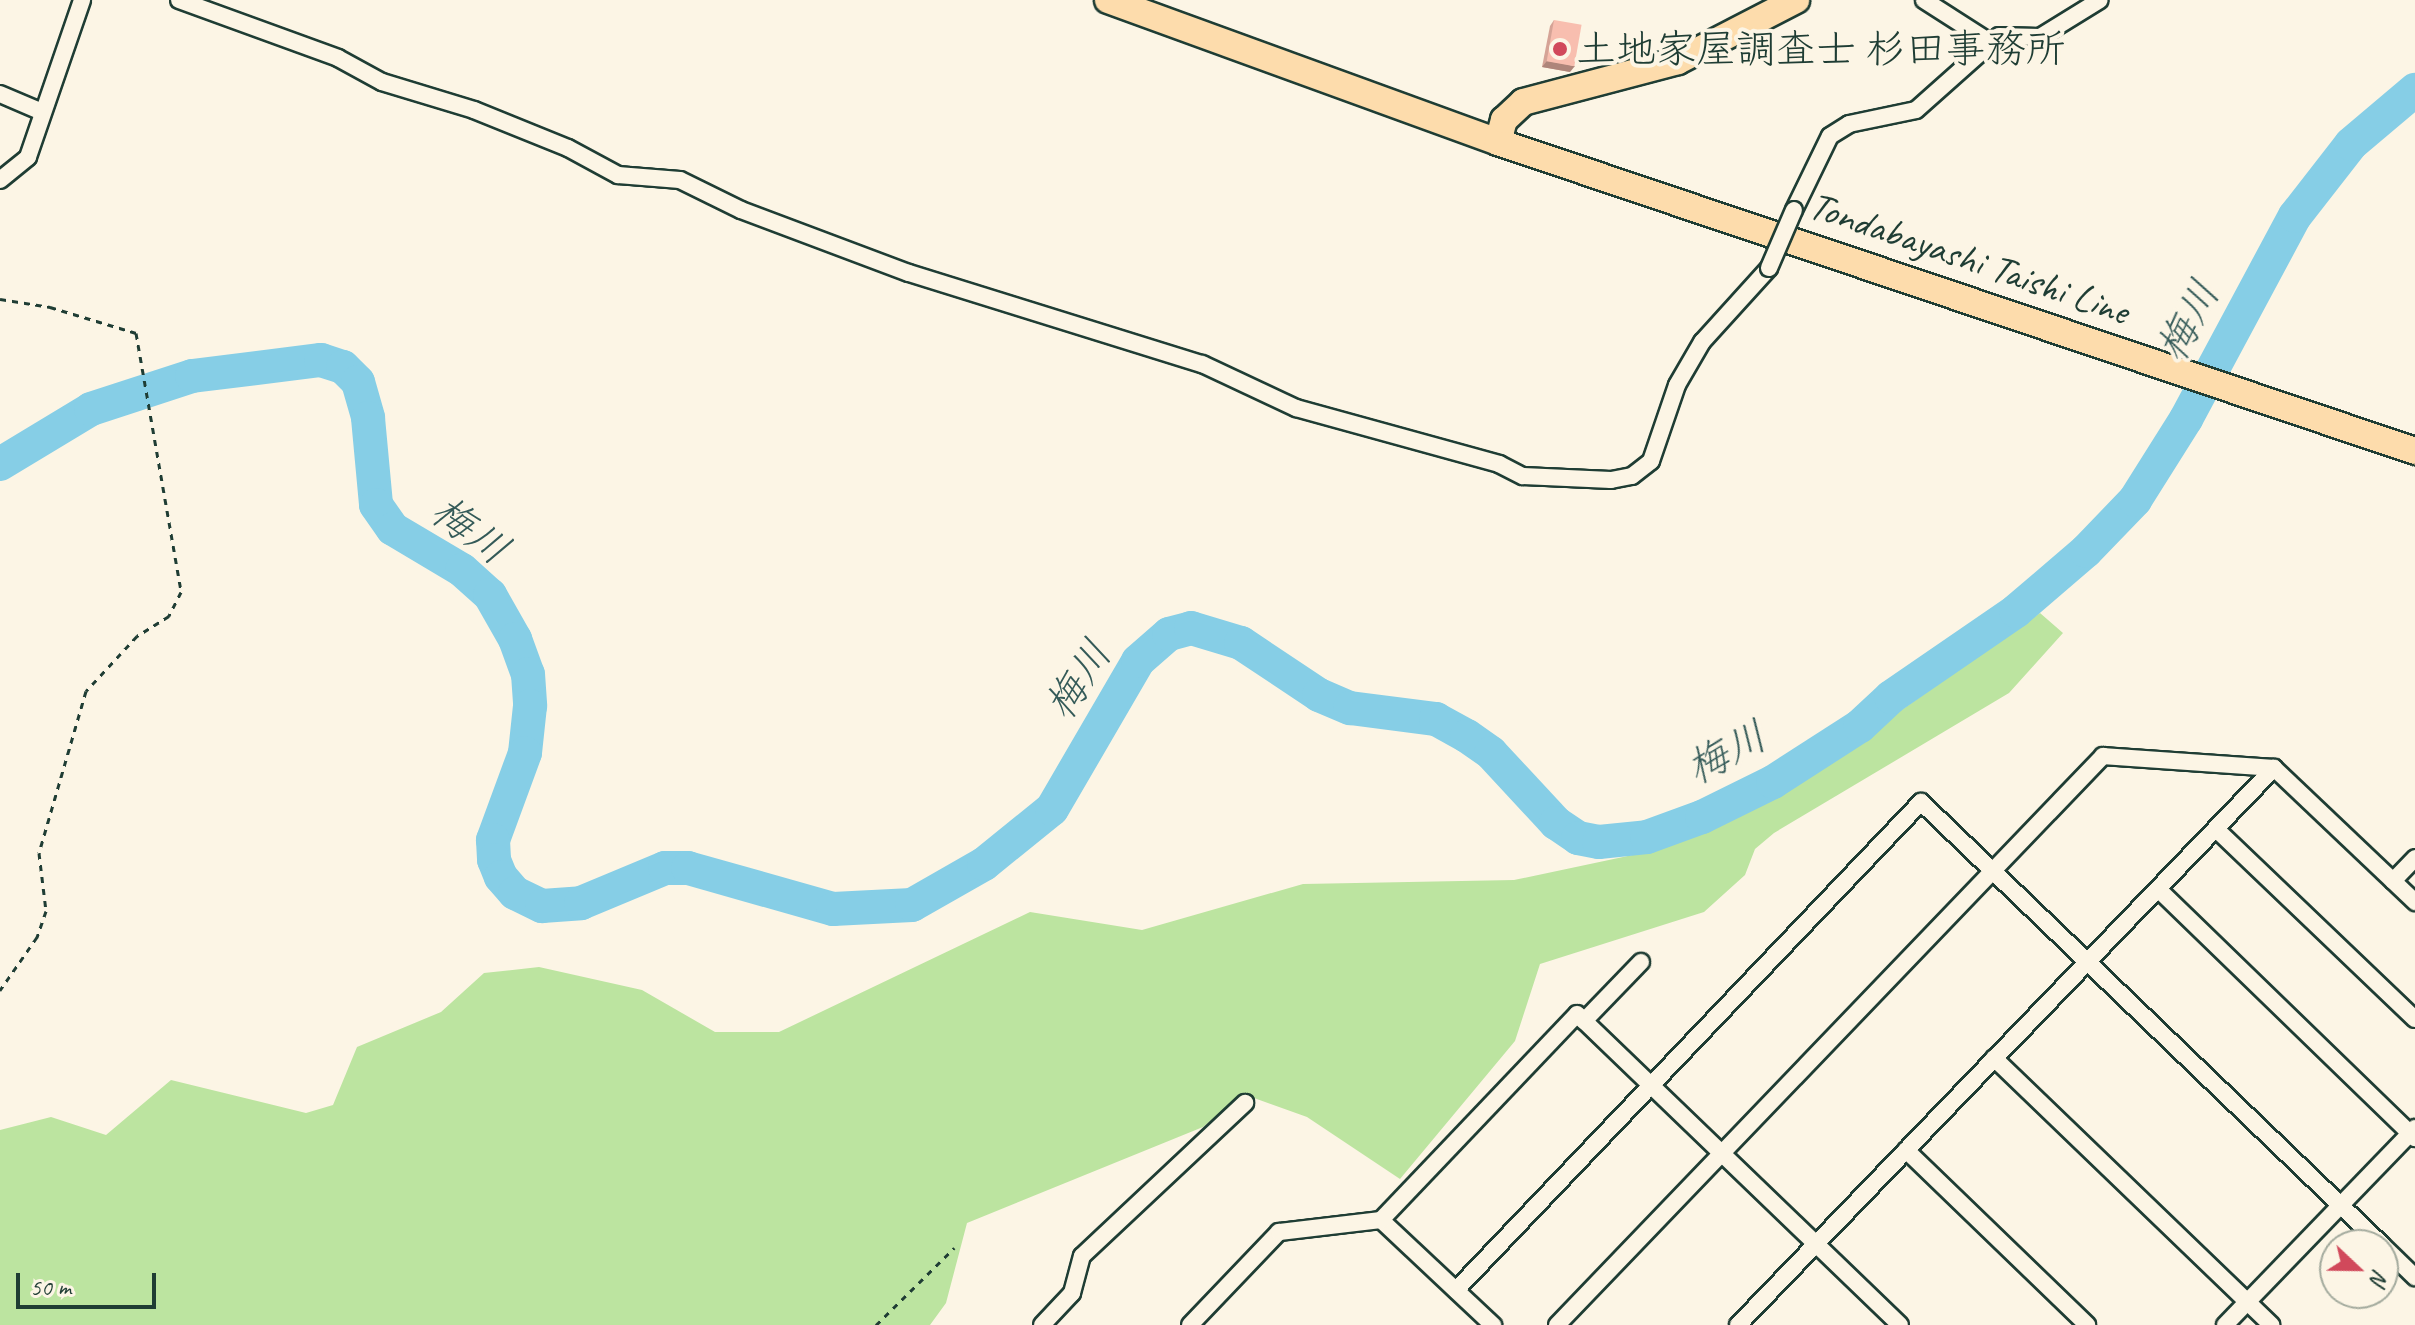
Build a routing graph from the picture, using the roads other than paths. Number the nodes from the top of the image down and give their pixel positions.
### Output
1 (82, 0) edge
2 (179, 0) edge
3 (1108, 0) edge
4 (1796, 0) edge
5 (1924, 0) edge
6 (2100, 0) edge
7 (1991, 43) junction
8 (0, 94) edge
9 (40, 111) junction
10 (1498, 142) junction
11 (0, 180) edge
12 (2415, 451) edge
13 (2274, 768) junction
14 (2216, 829) junction
15 (2415, 858) edge
16 (1994, 870) junction
17 (2393, 881) junction
18 (2158, 889) junction
19 (2415, 902) edge
20 (1641, 962) dead end
21 (2087, 962) junction
22 (2415, 1019) edge
23 (1584, 1021) junction
24 (1994, 1058) junction
25 (1651, 1085) junction
26 (1245, 1103) dead end
27 (2413, 1133) edge
28 (1906, 1150) junction
29 (1723, 1155) junction
30 (2341, 1205) junction
31 (1381, 1220) junction
32 (2365, 1229) edge
33 (1816, 1244) junction
34 (2399, 1262) edge
35 (2415, 1277) edge
36 (1456, 1290) junction
37 (2247, 1302) junction
38 (1042, 1325) edge
39 (1190, 1325) edge
40 (1493, 1325) edge
41 (1557, 1325) edge
42 (1738, 1325) edge
43 (1900, 1325) edge
44 (2087, 1325) edge
45 (2225, 1325) edge
46 (2271, 1325) edge

1 - 9 street
2 - 7 street, bridge
3 - 10 main road, Tondabayashi Taishi Line
4 - 10 main road
5 - 7 street
6 - 7 street
8 - 9 street
9 - 11 street
10 - 12 main road, Tondabayashi Taishi Line
13 - 14 street
13 - 16 street
13 - 17 street
14 - 18 street
14 - 22 street
15 - 17 street
16 - 21 street
16 - 25 street
16 - 29 street
17 - 19 street
18 - 21 street
18 - 27 street
20 - 23 street
21 - 24 street
21 - 30 street
23 - 25 street
23 - 31 street
24 - 28 street
24 - 37 street
25 - 29 street
25 - 36 street
26 - 38 street
27 - 30 street
28 - 33 street
28 - 44 street
29 - 33 street
29 - 41 street
30 - 32 street
30 - 37 street
31 - 36 street
31 - 39 street
33 - 42 street
33 - 43 street
34 - 35 street
36 - 40 street
37 - 45 street
37 - 46 street

